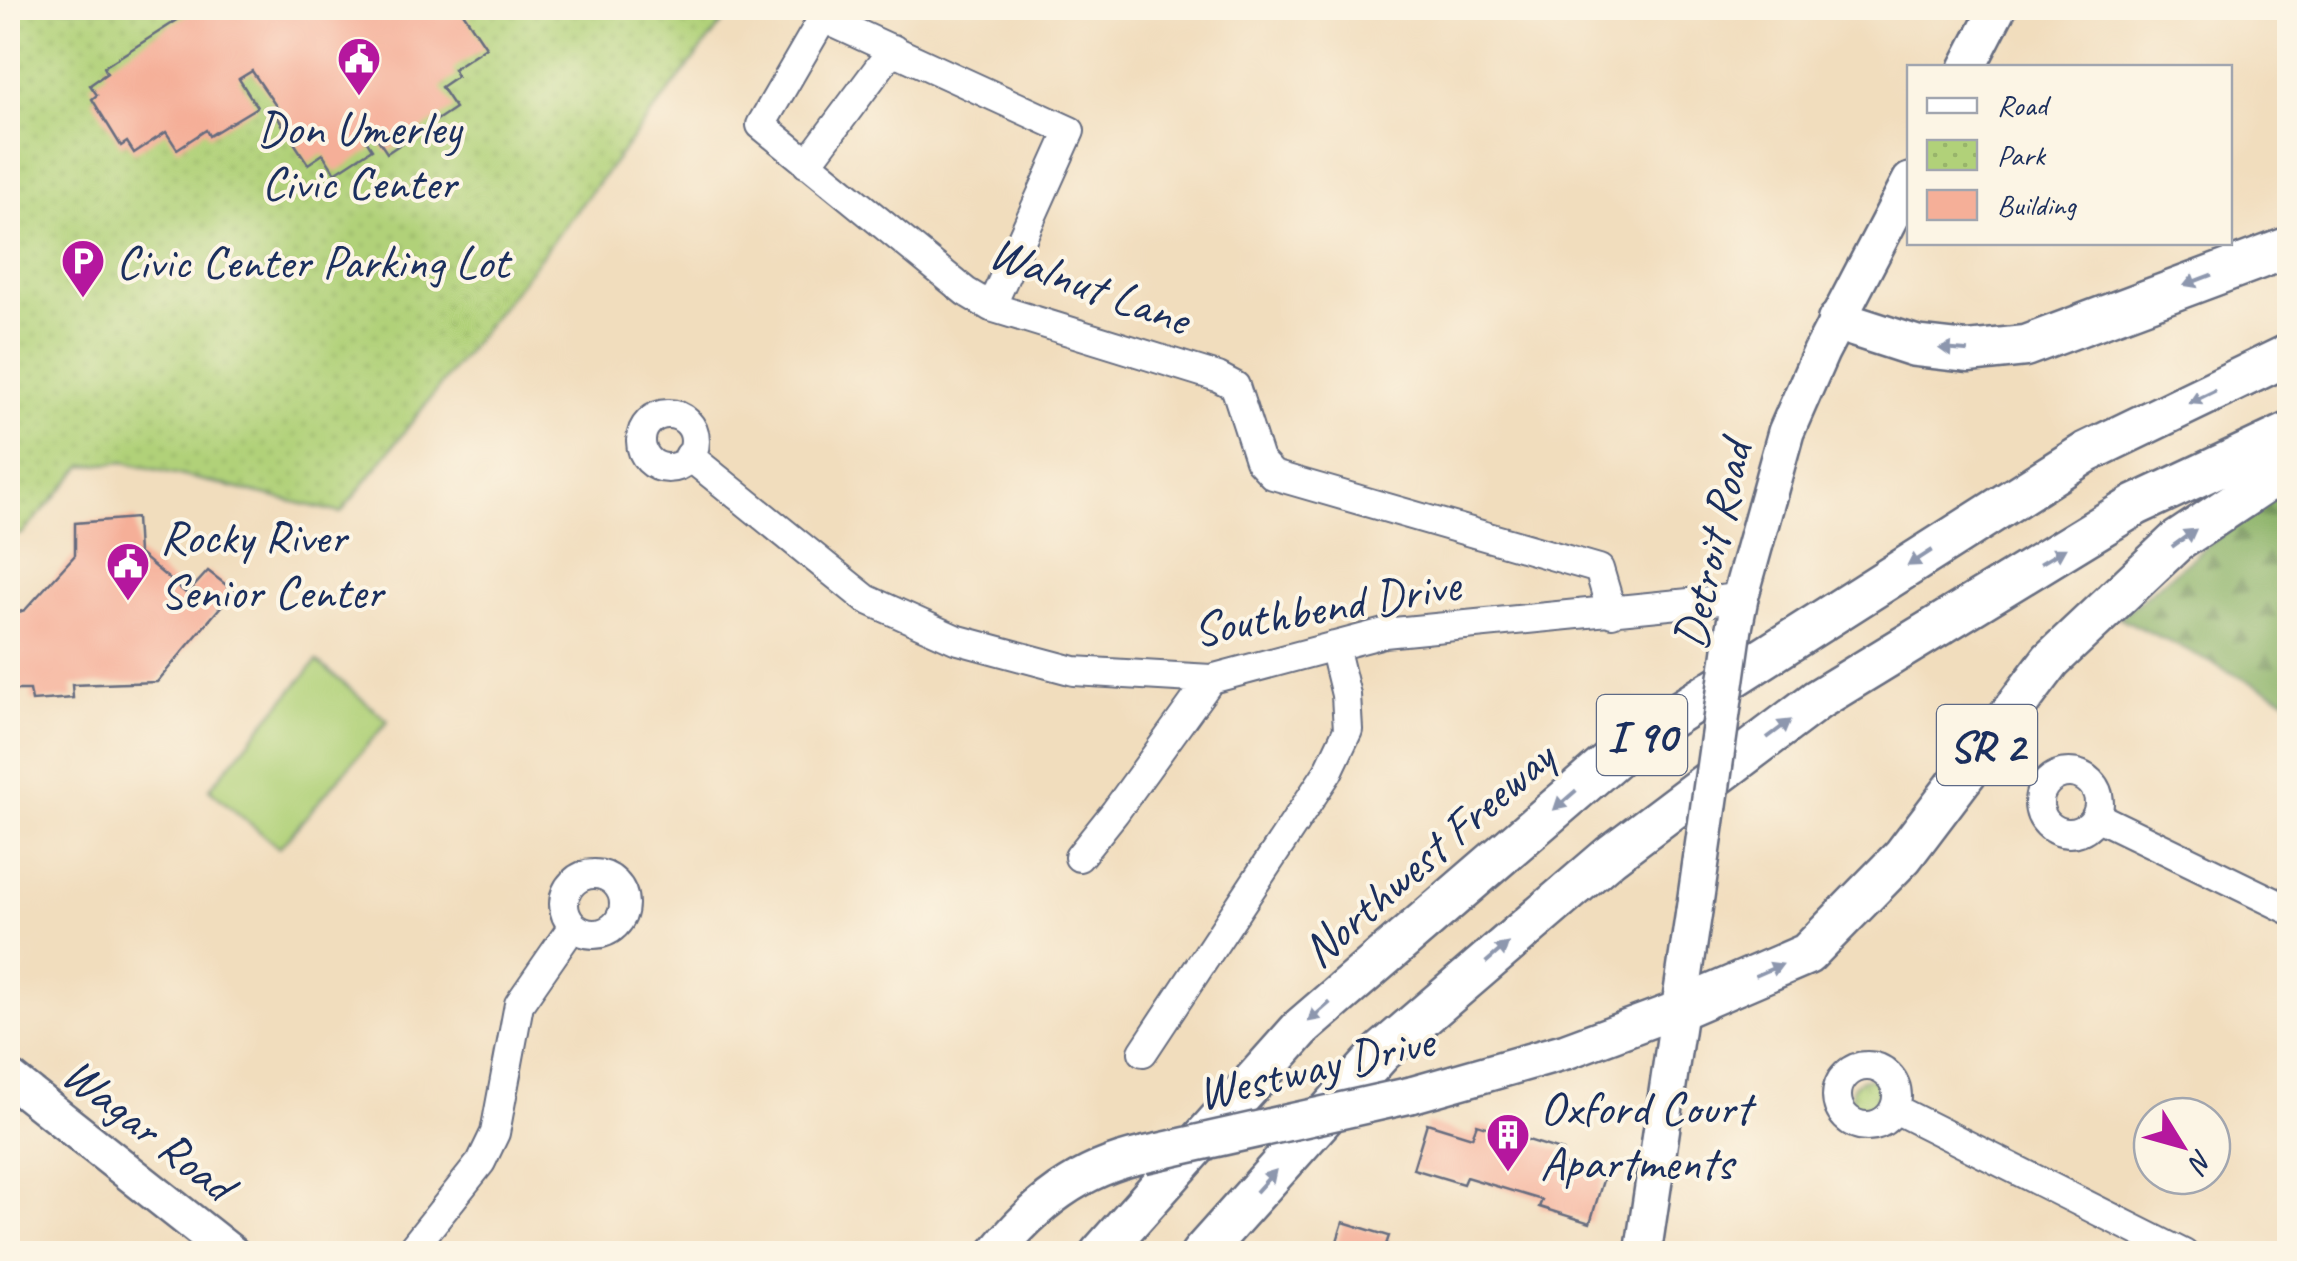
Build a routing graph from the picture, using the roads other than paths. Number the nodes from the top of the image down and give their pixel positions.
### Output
1 (1998, 8) edge
2 (893, 49) junction
3 (1970, 65) edge
4 (807, 164) junction
5 (1907, 187) edge
6 (2290, 247) edge
7 (991, 307) junction
8 (1838, 321) junction
9 (2290, 354) edge
10 (2290, 433) edge
11 (689, 456) dead end
12 (2290, 466) edge
13 (1612, 612) junction
14 (1737, 613) junction
15 (1334, 646) junction
16 (1211, 679) junction
17 (2096, 816) dead end
18 (1079, 856) dead end
19 (2290, 910) edge
20 (573, 926) dead end
21 (1680, 1009) junction
22 (1142, 1052) dead end
23 (8, 1076) edge
24 (1894, 1109) dead end
25 (232, 1254) edge
26 (408, 1254) edge
27 (995, 1254) edge
28 (1100, 1254) edge
29 (1202, 1254) edge
30 (1644, 1254) edge
31 (2184, 1254) edge

1 - 3 main road
2 - 4 street
2 - 4 street, Walnut Lane
2 - 7 street, Walnut Lane
4 - 7 street, Walnut Lane
5 - 8 main road, Detroit Road
6 -> 8 highway
7 - 13 street, Walnut Lane
8 - 14 main road, Detroit Road
9 -> 28 highway, Northwest Freeway / I 90
29 -> 10 highway, I 90
11 - 16 street, Southbend Drive
21 -> 12 highway, SR 2
13 - 14 street, Southbend Drive
13 - 15 street, Southbend Drive
14 - 21 main road, Detroit Road, bridge
15 - 16 street, Southbend Drive
15 - 22 street
16 - 18 street
17 - 19 street
20 - 26 street
21 - 27 main road, Westway Drive, bridge
21 - 30 main road, Detroit Road
23 - 25 main road, Wagar Road
24 - 31 street

